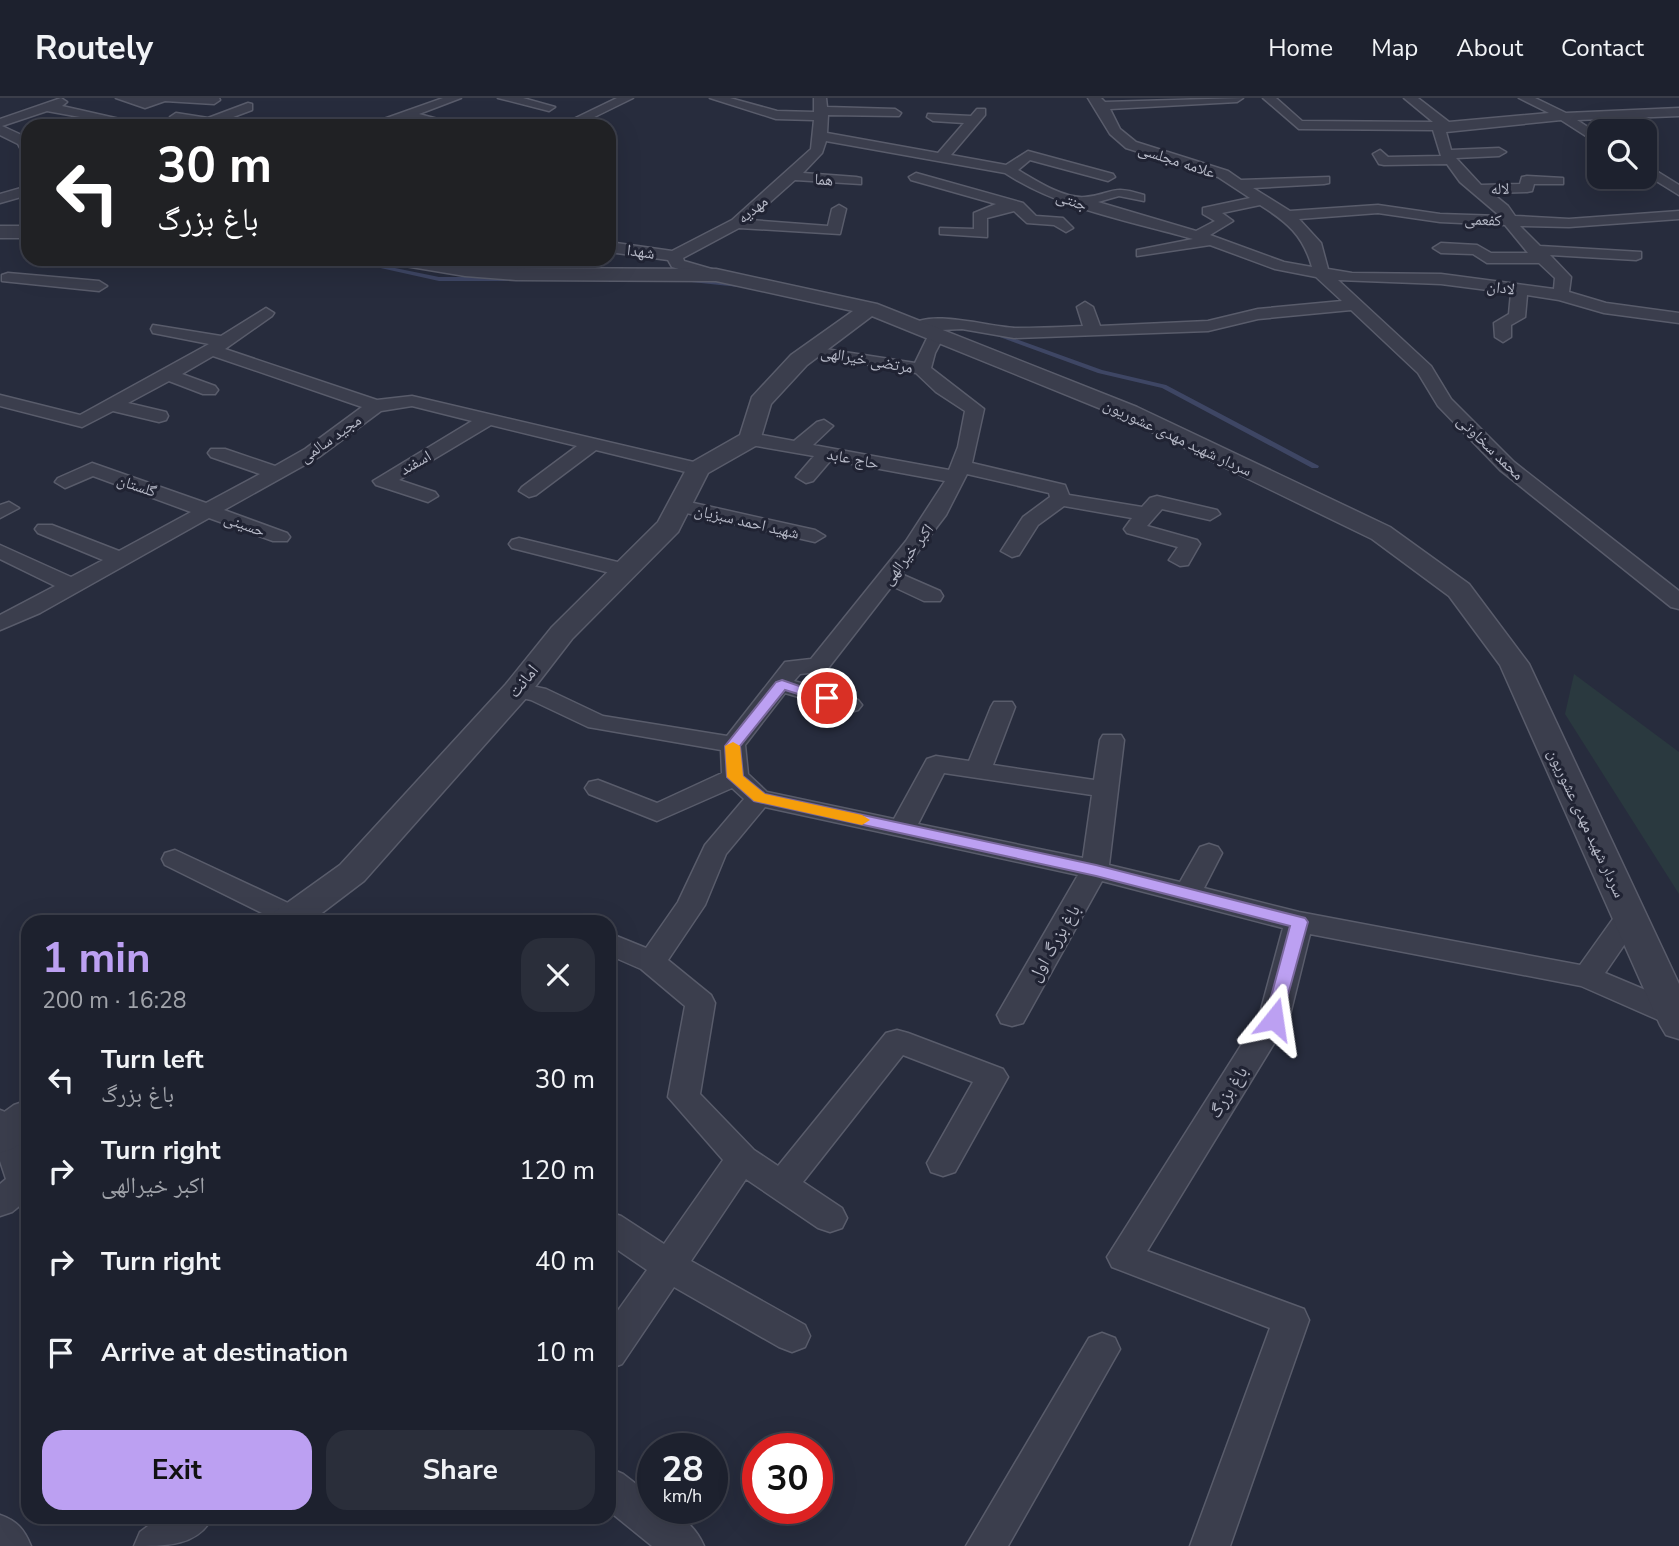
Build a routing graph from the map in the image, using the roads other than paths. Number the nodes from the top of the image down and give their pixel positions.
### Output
1 (72, 98) edge
2 (122, 98) edge
3 (161, 98) edge
4 (168, 98) edge
5 (455, 98) edge
6 (505, 98) edge
7 (627, 98) edge
8 (716, 98) edge
9 (1237, 98) edge
10 (1269, 98) edge
11 (1410, 98) edge
12 (1525, 98) edge
13 (214, 100) edge
14 (1098, 102) edge
15 (47, 107) junction
16 (248, 107) dead end
17 (549, 107) dead end
18 (821, 108) edge
19 (1398, 110) dead end
20 (1425, 110) junction
21 (190, 111) dead end
22 (1679, 112) edge
23 (895, 113) dead end
24 (405, 115) junction
25 (933, 117) dead end
26 (1559, 117) junction
27 (111, 119) edge
28 (171, 119) edge
29 (217, 119) edge
30 (392, 119) edge
31 (424, 119) edge
32 (580, 119) edge
33 (0, 123) edge
34 (845, 124) dead end
35 (1446, 126) junction
36 (876, 129) dead end
37 (0, 130) edge
38 (1587, 133) edge
39 (821, 136) junction
40 (838, 139) junction
41 (21, 140) edge
42 (1499, 152) dead end
43 (1380, 154) dead end
44 (943, 156) junction
45 (1448, 157) junction
46 (1009, 170) junction
47 (792, 176) junction
48 (1657, 176) edge
49 (916, 177) dead end
50 (1108, 177) dead end
51 (1324, 180) dead end
52 (856, 181) dead end
53 (1558, 181) dead end
54 (1240, 184) junction
55 (1476, 189) junction
56 (962, 190) junction
57 (1679, 191) edge
58 (21, 192) edge
59 (1052, 193) junction
60 (1139, 198) dead end
61 (0, 199) edge
62 (936, 199) dead end
63 (1262, 200) junction
64 (1083, 202) junction
65 (1018, 206) junction
66 (839, 209) dead end
67 (1679, 215) edge
68 (1287, 216) junction
69 (1657, 216) junction
70 (1512, 220) junction
71 (737, 223) junction
72 (1164, 225) junction
73 (1066, 228) dead end
74 (945, 231) dead end
75 (1679, 231) edge
76 (0, 232) edge
77 (21, 232) edge
78 (1128, 234) dead end
79 (1204, 238) junction
80 (616, 248) edge
81 (1441, 248) dead end
82 (1142, 253) dead end
83 (1539, 254) junction
84 (1636, 255) dead end
85 (674, 256) junction
86 (22, 266) edge
87 (441, 266) edge
88 (1322, 274) junction
89 (716, 275) junction
90 (4, 281) edge
91 (99, 286) dead end
92 (1520, 289) junction
93 (1562, 295) junction
94 (1355, 305) junction
95 (1084, 307) dead end
96 (870, 309) junction
97 (266, 313) dead end
98 (1678, 320) edge
99 (159, 328) dead end
100 (925, 330) junction
101 (1093, 331) junction
102 (1503, 337) dead end
103 (217, 346) junction
104 (812, 350) junction
105 (922, 369) junction
106 (167, 374) junction
107 (209, 390) dead end
108 (0, 400) edge
109 (110, 405) junction
110 (376, 406) junction
111 (159, 416) dead end
112 (488, 419) junction
113 (824, 426) dead end
114 (751, 439) junction
115 (592, 444) junction
116 (798, 448) junction
117 (219, 453) dead end
118 (827, 453) junction
119 (698, 469) junction
120 (957, 471) junction
121 (277, 473) junction
122 (806, 477) dead end
123 (65, 482) dead end
124 (529, 491) dead end
125 (428, 496) dead end
126 (1060, 499) junction
127 (680, 506) junction
128 (210, 511) junction
129 (1144, 514) junction
130 (1210, 514) dead end
131 (45, 529) dead end
132 (280, 537) dead end
133 (815, 537) dead end
134 (519, 544) dead end
135 (0, 551) edge
136 (1012, 551) dead end
137 (121, 560) junction
138 (1180, 560) dead end
139 (626, 571) junction
140 (890, 577) junction
141 (72, 586) junction
142 (932, 596) dead end
143 (1679, 602) edge
144 (0, 623) edge
145 (782, 685) junction
146 (517, 690) junction
147 (850, 705) dead end
148 (1003, 707) dead end
149 (1111, 740) dead end
150 (733, 746) junction
151 (978, 770) junction
152 (735, 777) junction
153 (598, 788) dead end
154 (1104, 789) junction
155 (760, 798) junction
156 (902, 829) junction
157 (1209, 853) dead end
158 (175, 859) dead end
159 (1096, 870) junction
160 (1187, 894) junction
161 (280, 915) edge
162 (296, 915) edge
163 (1630, 916) junction
164 (1299, 922) junction
165 (616, 946) edge
166 (651, 962) junction
167 (1587, 977) junction
168 (1012, 1015) dead end
169 (1677, 1020) edge
170 (9, 1127) edge
171 (742, 1160) junction
172 (943, 1163) dead end
173 (781, 1186) junction
174 (17, 1191) edge
175 (830, 1218) dead end
176 (616, 1231) edge
177 (669, 1265) junction
178 (792, 1336) dead end
179 (616, 1343) edge
180 (1102, 1349) dead end
181 (616, 1493) edge
182 (184, 1524) edge
183 (0, 1534) edge
184 (11, 1546) edge
185 (154, 1546) edge
186 (684, 1546) edge
187 (986, 1546) edge
188 (1210, 1546) edge

1 - 15 street
2 - 3 street
4 - 13 street
5 - 24 street
6 - 17 street
7 - 32 street
8 - 18 street
9 - 14 street
10 - 35 street
11 - 20 street
12 - 26 street
14 - 54 street, علامه مجلسی
15 - 27 street
15 - 33 street
16 - 29 street
18 - 23 street
18 - 39 street, مهدیه
19 - 20 street
20 - 35 street
21 - 28 street
22 - 26 street
24 - 30 street
24 - 31 street
25 - 44 street
26 - 35 street
26 - 38 street
34 - 40 street
35 - 45 street
36 - 40 street
37 - 41 street
39 - 40 street, جنتی
39 - 47 street, مهدیه
40 - 44 street, جنتی
42 - 45 street
43 - 45 street
44 - 46 street, جنتی
45 - 55 street
46 - 50 street
46 - 59 street, جنتی
47 - 52 street, هما
47 - 71 street, مهدیه
48 - 57 street
49 - 56 street
51 - 54 street
53 - 55 street, لاله
54 - 63 street, علامه مجلسی
55 - 70 street
56 - 62 street
56 - 65 street
58 - 61 street
59 - 64 street, جنتی
59 - 65 street
60 - 64 street
63 - 68 street, علامه مجلسی
63 - 79 street
64 - 72 street, جنتی
65 - 73 street
65 - 74 street
66 - 71 street
67 - 69 street, کفعمی
68 - 70 street, کفعمی
68 - 88 street, علامه مجلسی
69 - 70 street, کفعمی
69 - 75 street
70 - 83 street
71 - 85 street, مهدیه
72 - 78 street
72 - 79 street, جنتی
76 - 77 street
79 - 82 street
79 - 88 street, جنتی
80 - 85 street, شهدا
81 - 83 street
83 - 84 street
83 - 93 street
85 - 89 street
86 - 90 street
87 - 89 street, سردار شهید مهدی عشوریون
88 - 92 street, لادان
88 - 94 street, محمد سخاوتی
89 - 96 street, سردار شهید مهدی عشوریون
90 - 91 street
92 - 93 street, لادان
92 - 102 street
93 - 98 street, لادان
94 - 101 street
94 - 143 street, محمد سخاوتی
95 - 101 street
96 - 100 street, سردار شهید مهدی عشوریون
96 - 104 street
97 - 103 street
99 - 103 street, مجید سالمی
100 - 101 street
100 - 105 street
100 - 163 street, سردار شهید مهدی عشوریون
103 - 106 street
103 - 110 street, مجید سالمی
104 - 105 street, مرتضی خیرالهی
104 - 114 street
105 - 120 street, اکبر خیرالهی
106 - 107 street
106 - 109 street
108 - 109 street
109 - 111 street
110 - 112 street
110 - 121 street, مجید سالمی
112 - 115 street
112 - 125 street, اسفند
113 - 116 street
114 - 116 street, حاج عابد
114 - 119 street
115 - 119 street
115 - 124 street
116 - 118 street, حاج عابد
117 - 121 street
118 - 120 street, حاج عابد
118 - 122 street
119 - 127 street, امانت
120 - 126 street, حاج عابد
120 - 140 street, اکبر خیرالهی
121 - 128 street, مجید سالمی
123 - 128 street, گلستان
126 - 129 street
126 - 136 street
127 - 133 street, شهید احمد سبزیان
127 - 139 street, امانت
128 - 132 street, حسینی
128 - 137 street, مجید سالمی
129 - 130 street
129 - 138 street
131 - 137 street
134 - 139 street
135 - 141 street
137 - 141 street, مجید سالمی
139 - 146 street, امانت
140 - 142 street
140 - 145 street, اکبر خیرالهی
141 - 144 street, مجید سالمی
145 - 147 street
145 - 150 street, اکبر خیرالهی
146 - 150 street
146 - 162 street, امانت
148 - 151 street
149 - 154 street
150 - 152 street
151 - 154 street
151 - 156 street
152 - 153 street
152 - 155 street
154 - 159 street
155 - 156 street
155 - 166 street
156 - 159 street
157 - 160 street
158 - 161 street
159 - 160 street
159 - 168 street, باغ بزرگ اول
160 - 164 street
163 - 167 street
163 - 169 street, سردار شهید مهدی عشوریون
164 - 167 street
164 - 188 street, باغ بزرگ
165 - 166 street
166 - 171 street
167 - 169 street
170 - 174 street
171 - 173 street
171 - 177 street
172 - 173 street
173 - 175 street
176 - 177 street
177 - 178 street
177 - 179 street
180 - 187 street
181 - 186 street
182 - 185 street
183 - 184 street

